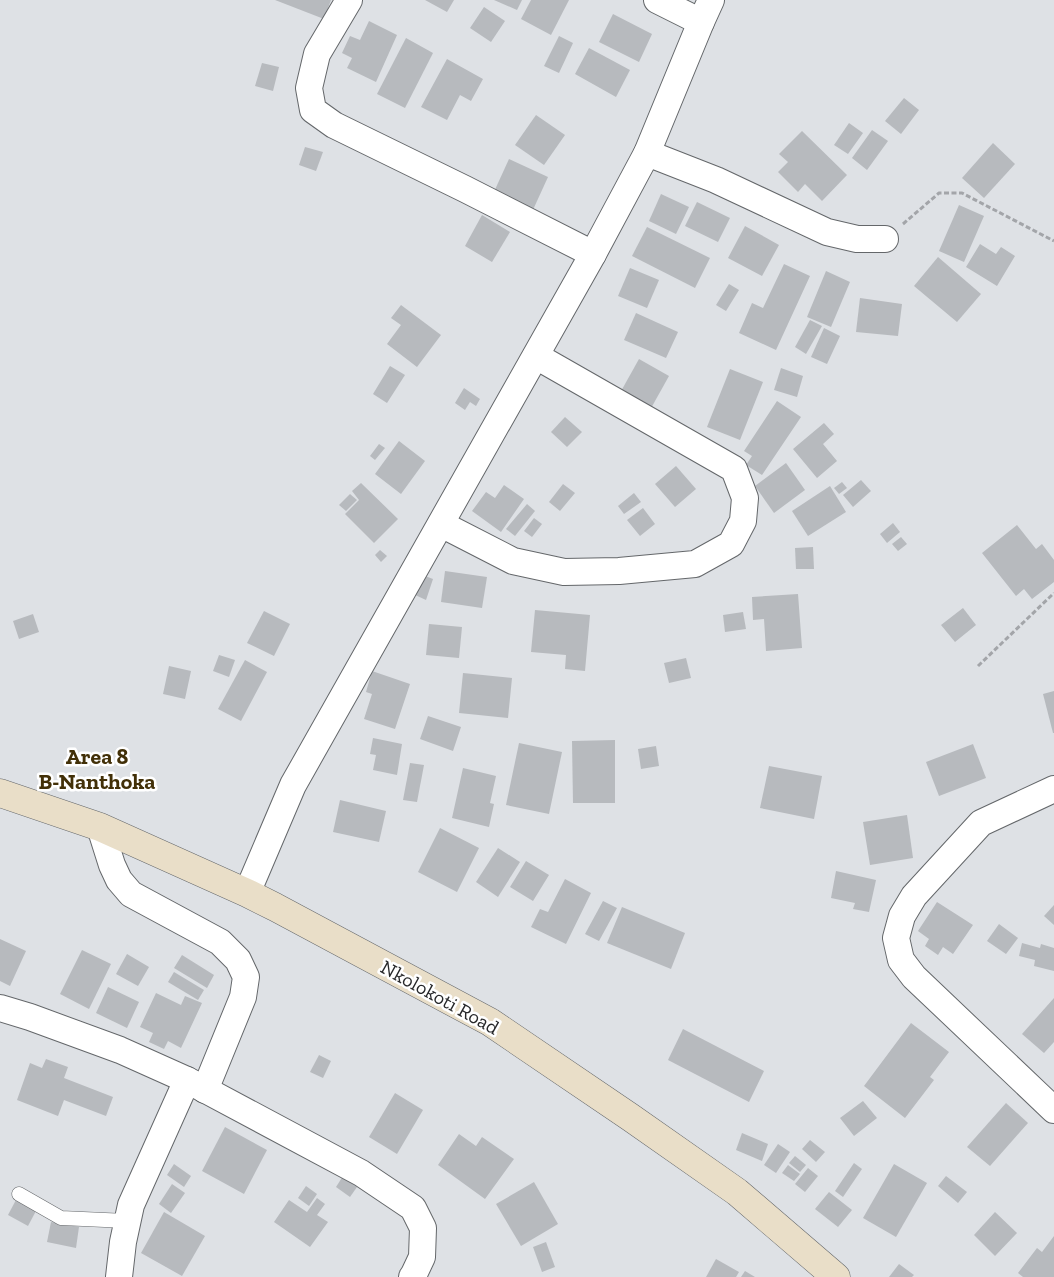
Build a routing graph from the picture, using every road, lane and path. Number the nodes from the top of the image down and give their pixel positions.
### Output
1 (349, 0) edge
2 (657, 0) edge
3 (706, 11) edge
4 (647, 153) junction
5 (885, 239) joint
6 (1054, 241) edge
7 (593, 254) junction
8 (536, 356) junction
9 (441, 524) junction
10 (1054, 593) edge
11 (978, 666) dead end
12 (1054, 789) edge
13 (0, 793) edge
14 (100, 828) junction
15 (246, 893) junction
16 (0, 1008) edge
17 (196, 1085) junction
18 (1054, 1110) edge
19 (19, 1194) dead end
20 (127, 1221) junction
21 (119, 1277) edge
22 (412, 1277) edge
23 (836, 1277) edge

1 - 7 street
2 - 3 street
3 - 4 street
4 - 5 street
4 - 7 street
5 - 6 path
7 - 8 street
8 - 9 street
8 - 9 street
9 - 15 street
10 - 11 path
12 - 18 street
13 - 14 main road, Nkolokoti Road
14 - 15 main road, Nkolokoti Road
14 - 17 street
15 - 23 main road, Nkolokoti Road
16 - 17 street
17 - 20 street
17 - 22 street
19 - 20 lane
20 - 21 street

